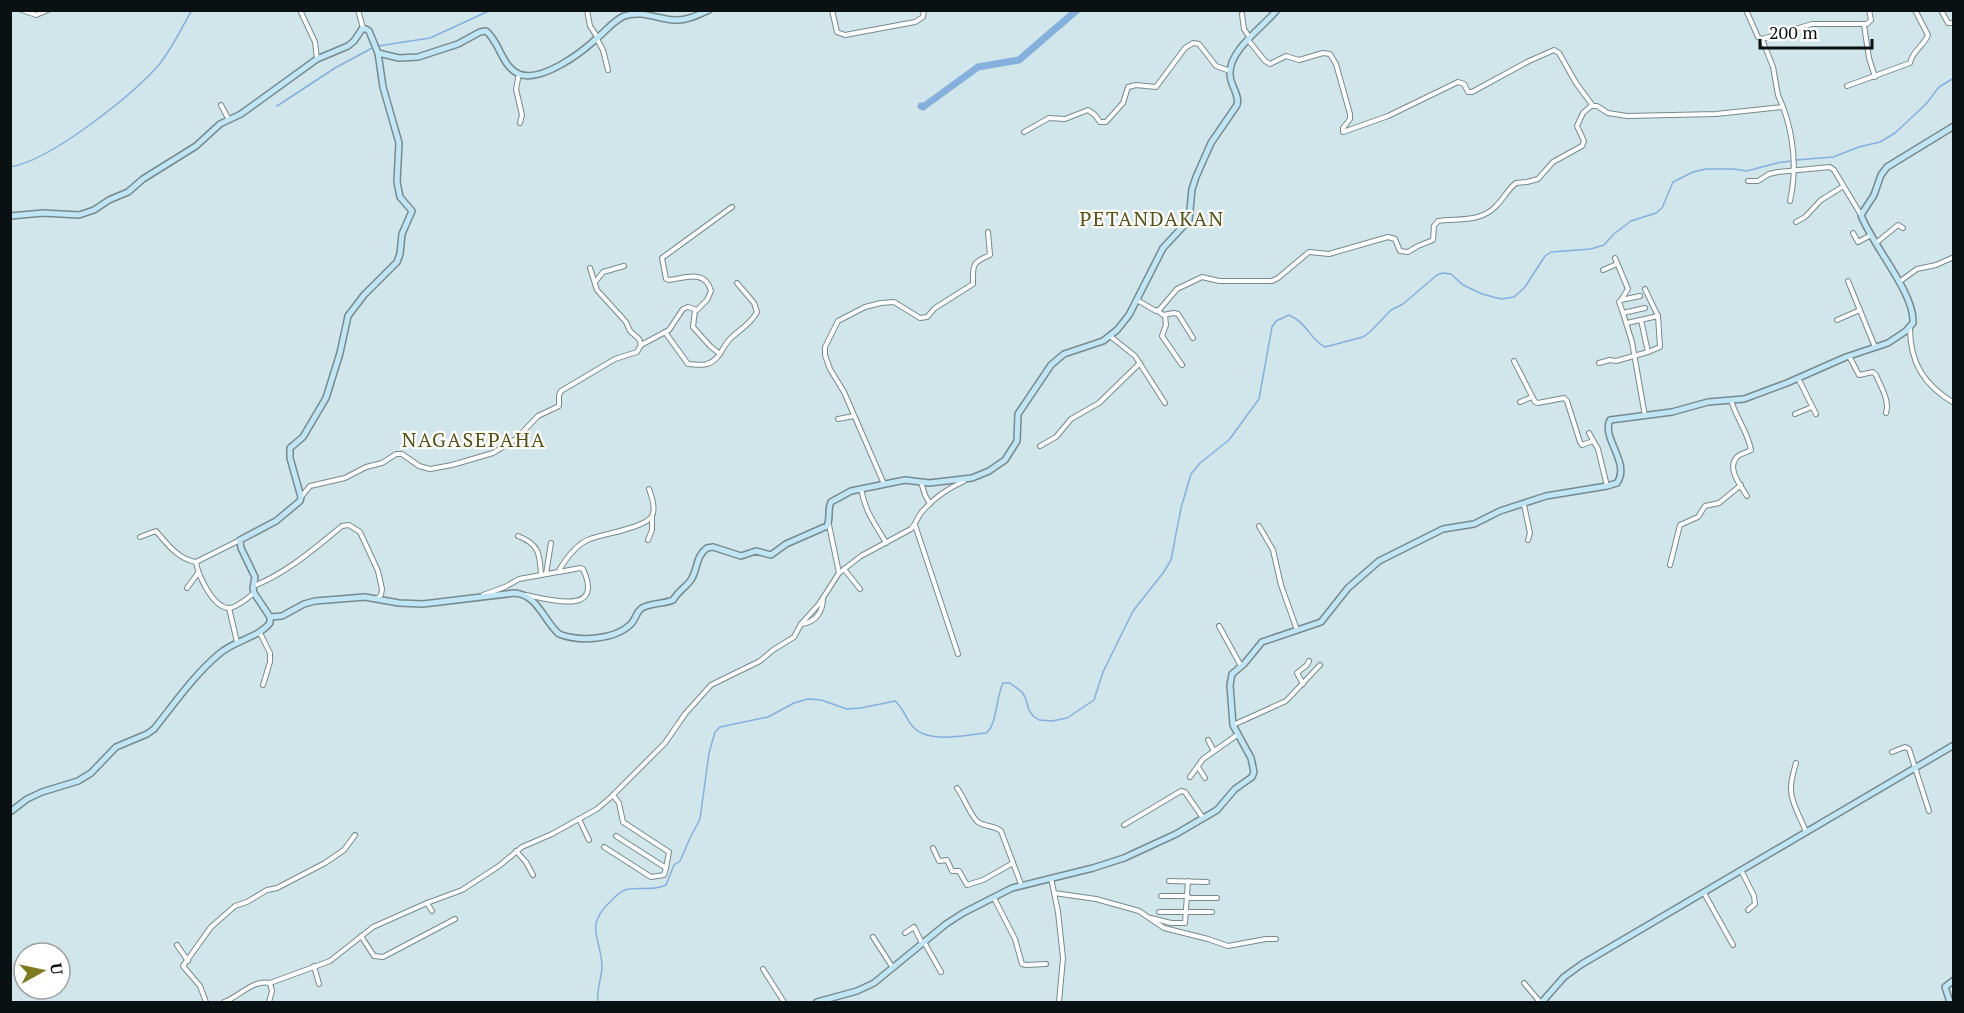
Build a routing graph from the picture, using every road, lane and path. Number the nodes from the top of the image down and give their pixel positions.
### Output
1 (22, 10) edge
2 (48, 10) edge
3 (300, 10) edge
4 (358, 10) edge
5 (587, 10) edge
6 (709, 10) edge
7 (832, 10) edge
8 (924, 10) edge
9 (1277, 10) edge
10 (1869, 10) edge
11 (1915, 10) edge
12 (1941, 10) edge
13 (1747, 11) edge
14 (1242, 14) dead end
15 (1953, 23) edge
16 (1864, 25) junction
17 (363, 28) junction
18 (597, 38) junction
19 (1762, 39) junction
20 (1250, 40) junction
21 (376, 49) junction
22 (317, 59) junction
23 (608, 70) dead end
24 (1230, 70) junction
25 (519, 74) junction
26 (1875, 77) junction
27 (1847, 86) dead end
28 (221, 105) dead end
29 (1593, 106) junction
30 (1783, 107) junction
31 (229, 120) junction
32 (520, 123) dead end
33 (1953, 126) edge
34 (1024, 132) dead end
35 (1793, 171) junction
36 (1748, 181) dead end
37 (1842, 187) junction
38 (1790, 201) dead end
39 (732, 207) dead end
40 (1861, 215) junction
41 (10, 216) edge
42 (1796, 222) dead end
43 (1903, 228) dead end
44 (988, 232) dead end
45 (1853, 233) dead end
46 (1870, 235) junction
47 (1876, 243) junction
48 (1953, 257) edge
49 (1615, 258) dead end
50 (1617, 264) junction
51 (624, 266) dead end
52 (590, 268) dead end
53 (1603, 270) dead end
54 (1848, 281) dead end
55 (595, 282) junction
56 (1898, 282) junction
57 (737, 283) dead end
58 (1645, 289) dead end
59 (1640, 296) dead end
60 (1137, 300) junction
61 (1621, 300) junction
62 (1645, 308) dead end
63 (695, 310) junction
64 (1860, 310) junction
65 (1158, 311) junction
66 (1623, 313) junction
67 (1165, 315) junction
68 (1658, 316) junction
69 (1641, 320) junction
70 (1837, 320) dead end
71 (1627, 323) junction
72 (1910, 328) junction
73 (665, 332) junction
74 (1110, 336) junction
75 (1193, 338) dead end
76 (641, 345) junction
77 (1875, 347) junction
78 (1647, 352) junction
79 (720, 354) junction
80 (1635, 355) junction
81 (1849, 356) junction
82 (1514, 360) dead end
83 (1140, 363) junction
84 (1599, 363) dead end
85 (1182, 365) dead end
86 (1798, 378) junction
87 (1532, 397) junction
88 (1731, 400) junction
89 (1520, 402) dead end
90 (1165, 403) dead end
91 (1953, 403) edge
92 (1812, 407) junction
93 (1886, 413) dead end
94 (1795, 414) dead end
95 (1816, 414) dead end
96 (854, 416) junction
97 (1645, 417) junction
98 (838, 419) dead end
99 (1588, 433) dead end
100 (1593, 441) junction
101 (1040, 446) dead end
102 (966, 480) junction
103 (921, 483) junction
104 (884, 485) junction
105 (1741, 485) junction
106 (1607, 486) junction
107 (649, 489) dead end
108 (861, 489) junction
109 (1748, 496) dead end
110 (301, 497) junction
111 (930, 504) junction
112 (1524, 505) junction
113 (652, 516) junction
114 (829, 524) junction
115 (915, 525) junction
116 (1259, 526) dead end
117 (519, 536) dead end
118 (140, 537) dead end
119 (240, 540) junction
120 (648, 540) dead end
121 (1528, 540) dead end
122 (551, 543) dead end
123 (886, 543) junction
124 (196, 562) junction
125 (1670, 565) dead end
126 (844, 569) junction
127 (198, 572) junction
128 (558, 572) junction
129 (839, 573) junction
130 (544, 574) junction
131 (253, 586) junction
132 (187, 588) dead end
133 (860, 588) dead end
134 (254, 593) junction
135 (526, 595) junction
136 (478, 597) junction
137 (376, 599) junction
138 (229, 608) junction
139 (270, 617) junction
140 (1219, 626) dead end
141 (1297, 630) junction
142 (260, 633) junction
143 (237, 642) junction
144 (958, 654) dead end
145 (1309, 661) dead end
146 (1320, 665) dead end
147 (1241, 666) junction
148 (263, 685) dead end
149 (1303, 685) junction
150 (1233, 725) junction
151 (1238, 735) junction
152 (1208, 740) dead end
153 (1953, 745) edge
154 (1214, 751) junction
155 (1892, 752) dead end
156 (1796, 763) dead end
157 (1198, 767) junction
158 (1916, 767) junction
159 (1190, 777) dead end
160 (1205, 778) dead end
161 (957, 788) dead end
162 (613, 795) junction
163 (1929, 811) dead end
164 (10, 812) edge
165 (579, 819) junction
166 (1203, 819) junction
167 (1124, 825) dead end
168 (1806, 832) junction
169 (355, 835) dead end
170 (616, 836) dead end
171 (589, 840) dead end
172 (604, 847) dead end
173 (933, 848) dead end
174 (516, 851) junction
175 (1013, 863) junction
176 (666, 868) junction
177 (1741, 870) junction
178 (533, 875) dead end
179 (1051, 877) junction
180 (1169, 881) dead end
181 (1188, 881) junction
182 (1207, 882) dead end
183 (1021, 884) junction
184 (1054, 892) junction
185 (1704, 893) junction
186 (1161, 896) dead end
187 (993, 897) junction
188 (1188, 897) junction
189 (1217, 898) dead end
190 (427, 903) junction
191 (1748, 910) dead end
192 (432, 911) dead end
193 (1187, 911) junction
194 (1159, 912) dead end
195 (1212, 912) dead end
196 (1150, 918) junction
197 (455, 919) dead end
198 (939, 929) junction
199 (905, 933) dead end
200 (944, 934) dead end
201 (362, 936) junction
202 (873, 937) dead end
203 (1276, 939) dead end
204 (923, 942) junction
205 (177, 945) dead end
206 (1733, 945) dead end
207 (188, 961) junction
208 (1046, 964) dead end
209 (314, 966) junction
210 (764, 969) dead end
211 (893, 969) junction
212 (941, 972) dead end
213 (1953, 980) edge
214 (270, 983) junction
215 (1524, 983) dead end
216 (319, 984) dead end
217 (206, 1002) edge
218 (224, 1002) edge
219 (269, 1002) edge
220 (784, 1002) edge
221 (817, 1002) edge
222 (1059, 1002) edge
223 (1541, 1002) edge
224 (1950, 1002) edge

1 - 2 street
3 - 22 street
4 - 17 street
5 - 18 street
6 - 18 street
7 - 8 street
9 - 20 street
10 - 16 street
11 - 26 street
12 - 15 street
13 - 19 street
14 - 20 street
16 - 19 street
16 - 26 street
17 - 21 street
17 - 22 street
18 - 23 street
18 - 25 street
19 - 30 street
20 - 24 street
20 - 29 street
21 - 25 street
21 - 110 street
22 - 31 street
24 - 34 street
24 - 60 street
25 - 32 street
26 - 27 street
28 - 31 street
29 - 30 street
29 - 65 street
30 - 35 street
31 - 41 street
33 - 40 street
35 - 36 street
35 - 37 street
35 - 38 street
37 - 40 street
37 - 42 street
39 - 63 street
40 - 46 street
43 - 47 street
44 - 96 street
45 - 46 street
46 - 47 street
47 - 56 street
48 - 56 street
49 - 50 street
50 - 53 street
50 - 61 street
51 - 55 street
52 - 55 street
54 - 64 street
55 - 76 street
56 - 72 street
57 - 79 street
58 - 68 street
59 - 61 street
60 - 65 street
60 - 74 street
61 - 66 street
62 - 66 street
63 - 73 street
63 - 79 street
64 - 70 street
64 - 77 street
65 - 67 street
66 - 71 street
67 - 75 street
67 - 85 street
68 - 69 street
68 - 78 street
69 - 71 street
69 - 78 street
71 - 80 street
72 - 77 street
72 - 91 street
73 - 76 street
73 - 79 street
74 - 83 street
74 - 102 street
76 - 110 street
77 - 81 street
78 - 80 street
80 - 84 street
80 - 97 street
81 - 86 street
81 - 93 street
82 - 87 street
83 - 90 street
83 - 101 street
86 - 88 street
86 - 92 street
87 - 89 street
87 - 100 street
88 - 97 street
88 - 105 street
92 - 94 street
92 - 95 street
96 - 98 street
96 - 104 street
97 - 106 street
99 - 100 street
100 - 106 street
102 - 103 street
102 - 111 street
103 - 104 street
103 - 111 street
104 - 108 street
105 - 109 street
105 - 125 street
106 - 112 street
107 - 113 street
108 - 114 street
108 - 123 street
110 - 119 street
111 - 115 street
112 - 121 street
112 - 141 street
113 - 120 street
113 - 128 street
114 - 129 street
114 - 135 street
115 - 123 street
115 - 144 street
116 - 141 street
117 - 130 street
118 - 124 street
119 - 124 street
119 - 131 street
122 - 130 street
123 - 126 street
124 - 127 street
126 - 129 street
126 - 133 street
127 - 132 street
127 - 138 street
128 - 130 street
128 - 135 street
129 - 162 street
130 - 136 street
131 - 134 street
131 - 137 street
134 - 138 street
134 - 139 street
135 - 136 street
136 - 137 street
137 - 139 street
138 - 143 street
139 - 142 street
140 - 147 street
141 - 147 street
142 - 143 street
142 - 148 street
143 - 164 street
145 - 149 street
146 - 149 street
147 - 150 street
149 - 150 street
150 - 151 street
151 - 154 street
151 - 166 street
152 - 154 street
153 - 158 street
154 - 157 street
155 - 158 street
156 - 168 street
157 - 159 street
157 - 160 street
158 - 163 street
158 - 168 street
161 - 175 street
162 - 165 street
162 - 176 street
165 - 171 street
165 - 174 street
166 - 167 street
166 - 179 street
168 - 177 street
169 - 207 street
170 - 176 street
172 - 176 street
173 - 175 street
174 - 178 street
174 - 190 street
175 - 183 street
177 - 185 street
177 - 191 street
179 - 183 street
179 - 184 street
180 - 181 street
181 - 182 street
181 - 188 street
183 - 187 street
184 - 196 street
184 - 222 street
185 - 206 street
185 - 223 street
186 - 188 street
187 - 198 street
187 - 208 street
188 - 189 street
188 - 193 street
190 - 192 street
190 - 201 street
193 - 194 street
193 - 195 street
193 - 196 street
196 - 203 street
197 - 201 street
198 - 200 street
198 - 204 street
199 - 204 street
201 - 209 street
202 - 211 street
204 - 211 street
204 - 212 street
205 - 207 street
207 - 217 street
209 - 214 street
209 - 216 street
210 - 220 street
211 - 221 street
213 - 224 street
214 - 218 street
214 - 219 street
215 - 223 street

